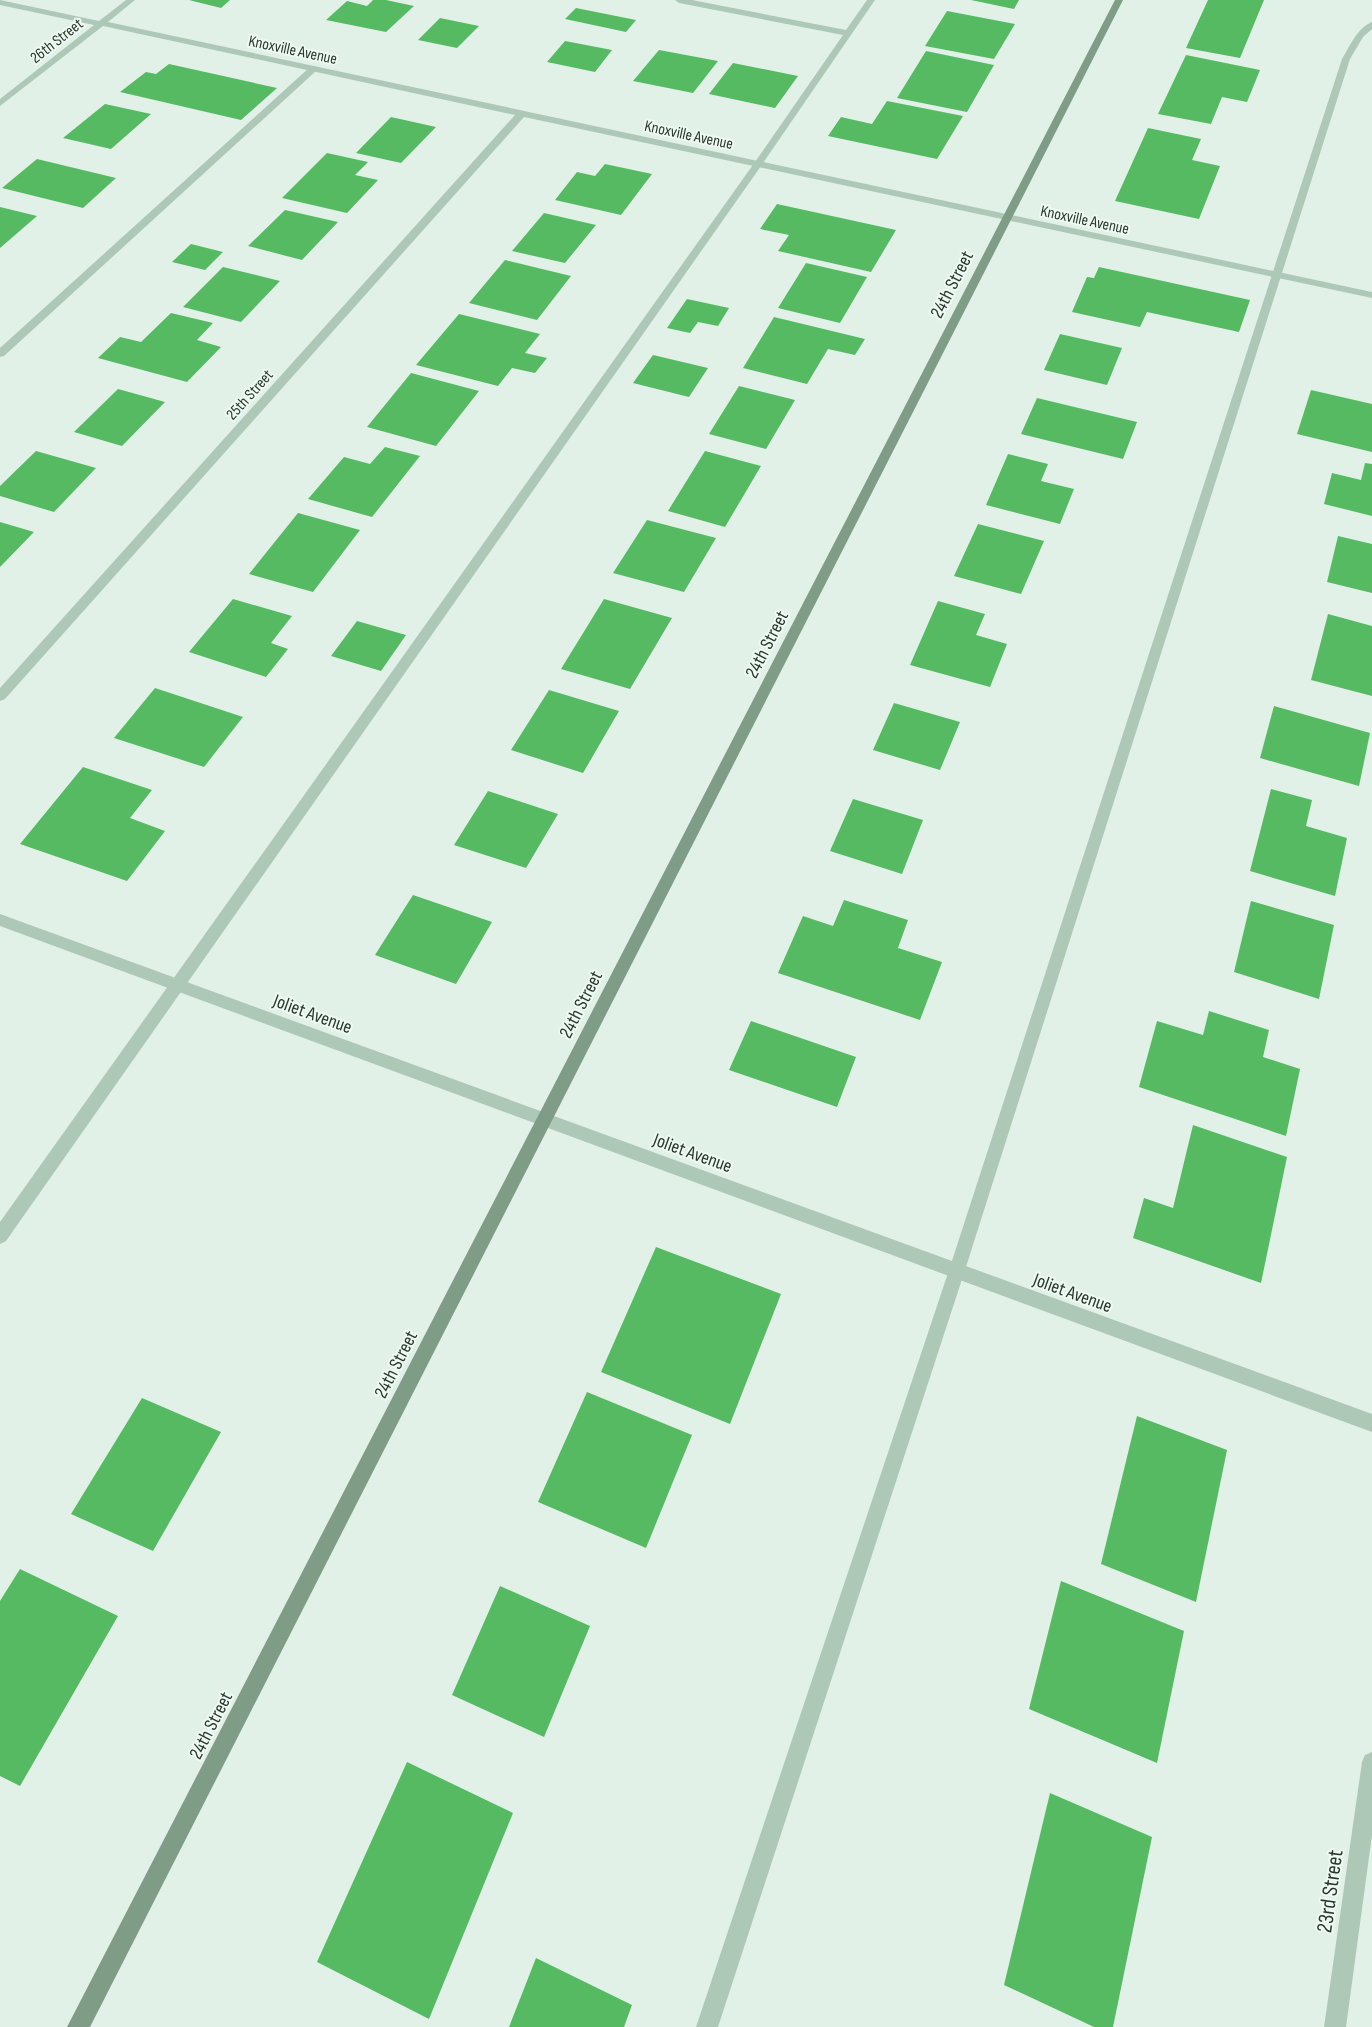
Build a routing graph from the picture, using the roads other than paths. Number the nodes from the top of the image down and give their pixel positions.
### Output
1 (131, 0) edge
2 (679, 0) edge
3 (871, 0) edge
4 (1119, 0) edge
5 (0, 2) edge
6 (101, 24) junction
7 (1372, 25) edge
8 (848, 33) junction
9 (313, 69) junction
10 (0, 103) edge
11 (522, 114) junction
12 (758, 164) junction
13 (1008, 217) junction
14 (1276, 275) junction
15 (1372, 295) edge
16 (0, 354) edge
17 (0, 696) edge
18 (0, 920) edge
19 (178, 985) junction
20 (544, 1118) junction
21 (0, 1236) edge
22 (958, 1270) junction
23 (1372, 1423) edge
24 (1372, 1762) edge
25 (78, 2027) edge
26 (707, 2027) edge
27 (1335, 2027) edge

1 - 6 street, 26th Street
2 - 8 street
3 - 8 street
4 - 13 street, 24th Street
5 - 6 street, Knoxville Avenue
6 - 9 street, Knoxville Avenue
6 - 10 street, 26th Street
7 - 14 street
8 - 12 street
9 - 11 street, Knoxville Avenue
9 - 16 street
11 - 12 street, Knoxville Avenue
11 - 17 street, 25th Street
12 - 13 street, Knoxville Avenue
12 - 19 street
13 - 14 street, Knoxville Avenue
13 - 20 street, 24th Street
14 - 15 street, Knoxville Avenue
14 - 22 street
18 - 19 street, Joliet Avenue
19 - 20 street, Joliet Avenue
19 - 21 street
20 - 22 street, Joliet Avenue
20 - 25 street, 24th Street
22 - 23 street, Joliet Avenue
22 - 26 street
24 - 27 street, 23rd Street

